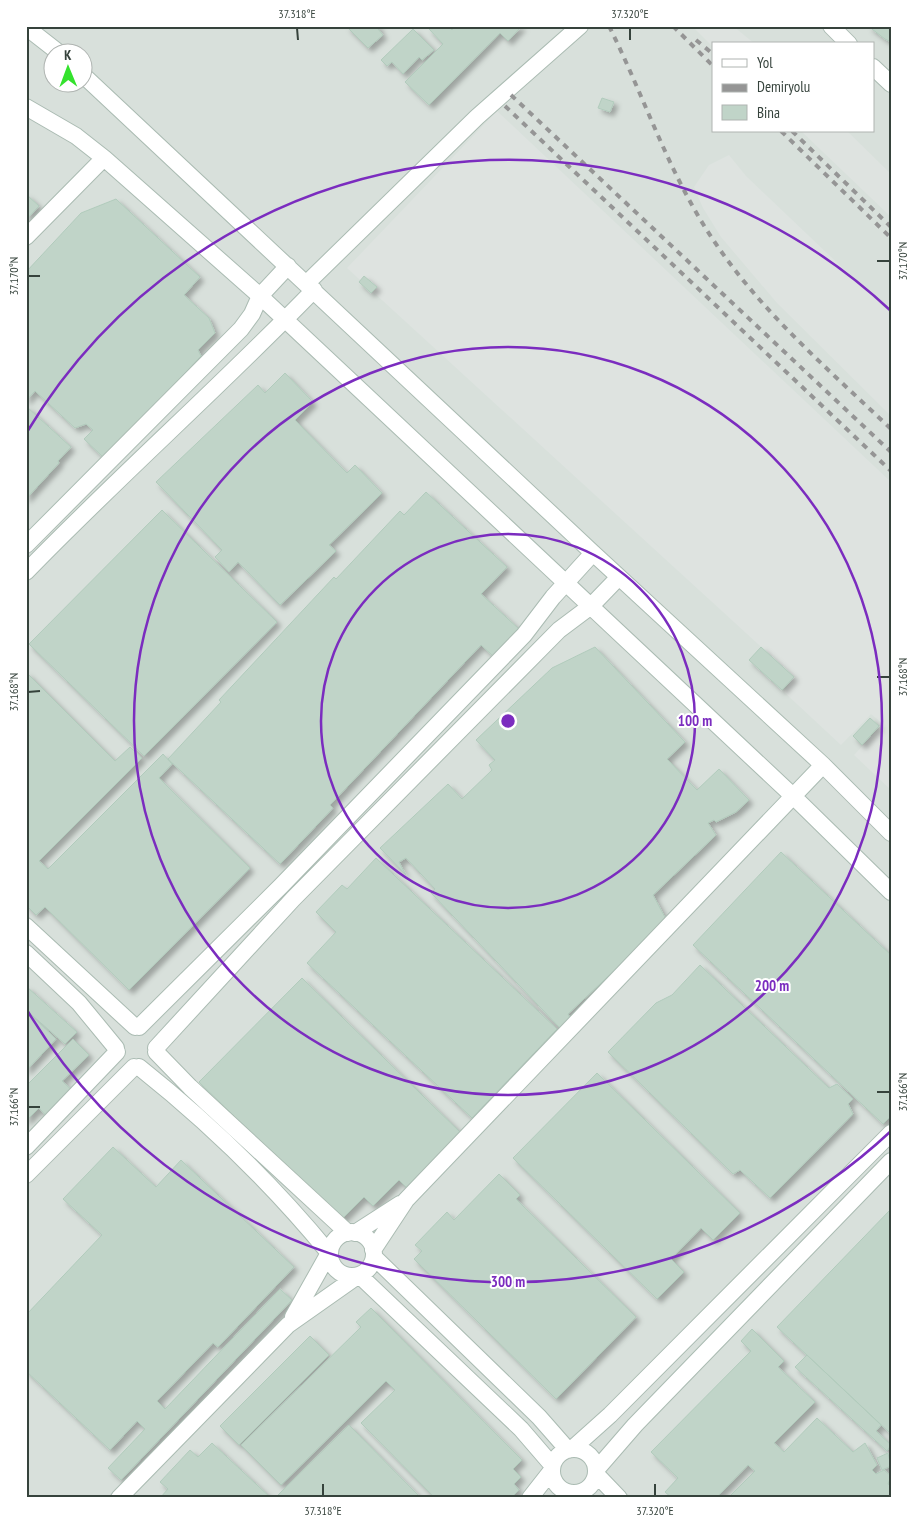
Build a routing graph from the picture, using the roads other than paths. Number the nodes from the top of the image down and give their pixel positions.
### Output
1 (580, 26) edge
2 (830, 26) edge
3 (26, 27) edge
4 (45, 42) edge
5 (847, 42) edge
6 (874, 68) edge
7 (92, 83) edge
8 (891, 84) edge
9 (26, 107) edge
10 (104, 158) junction
11 (26, 237) edge
12 (288, 266) junction
13 (311, 287) junction
14 (260, 296) junction
15 (285, 320) junction
16 (61, 510) junction
17 (74, 523) junction
18 (26, 545) edge
19 (593, 553) junction
20 (26, 572) edge
21 (619, 577) junction
22 (566, 583) junction
23 (591, 606) junction
24 (824, 765) junction
25 (794, 797) junction
26 (891, 833) edge
27 (281, 886) junction
28 (891, 892) edge
29 (293, 899) junction
30 (26, 926) edge
31 (26, 954) edge
32 (137, 1027) junction
33 (116, 1050) junction
34 (156, 1050) junction
35 (136, 1067) junction
36 (891, 1133) edge
37 (26, 1147) edge
38 (891, 1161) edge
39 (26, 1175) edge
40 (406, 1200) junction
41 (351, 1233) junction
42 (329, 1253) junction
43 (373, 1253) junction
44 (359, 1275) junction
45 (288, 1325) junction
46 (570, 1449) junction
47 (552, 1467) junction
48 (596, 1472) junction
49 (573, 1495) edge
50 (119, 1498) edge
51 (530, 1498) edge
52 (619, 1498) edge

1 - 13 street
2 - 5 street
3 - 4 street
6 - 8 street
7 - 12 street
9 - 10 street
10 - 11 street
10 - 14 street
12 - 13 street
12 - 14 street
13 - 15 street
13 - 19 street
14 - 15 street
14 - 16 street
15 - 17 street
15 - 22 street
16 - 17 street
16 - 18 street
17 - 20 street
19 - 21 street
19 - 22 street
21 - 23 street
21 - 24 street
22 - 23 street
22 - 27 street
23 - 25 street
23 - 29 street
24 - 25 street
24 - 26 street
25 - 28 street
25 - 40 street
27 - 29 street
27 - 32 street
29 - 34 street
30 - 32 street
31 - 33 street
32 - 33 street
32 - 34 street
33 - 35 street
33 - 37 street
34 - 35 street
34 - 41 street
35 - 39 street
35 - 42 street
36 - 46 street
38 - 48 street
40 - 41 street
40 - 43 street
41 - 42 street
41 - 43 street
42 - 44 street
42 - 45 street
43 - 44 street
43 - 46 street
44 - 45 street
44 - 47 street
45 - 50 street
46 - 47 street
46 - 48 street
47 - 49 street
47 - 51 street
48 - 49 street
48 - 52 street

